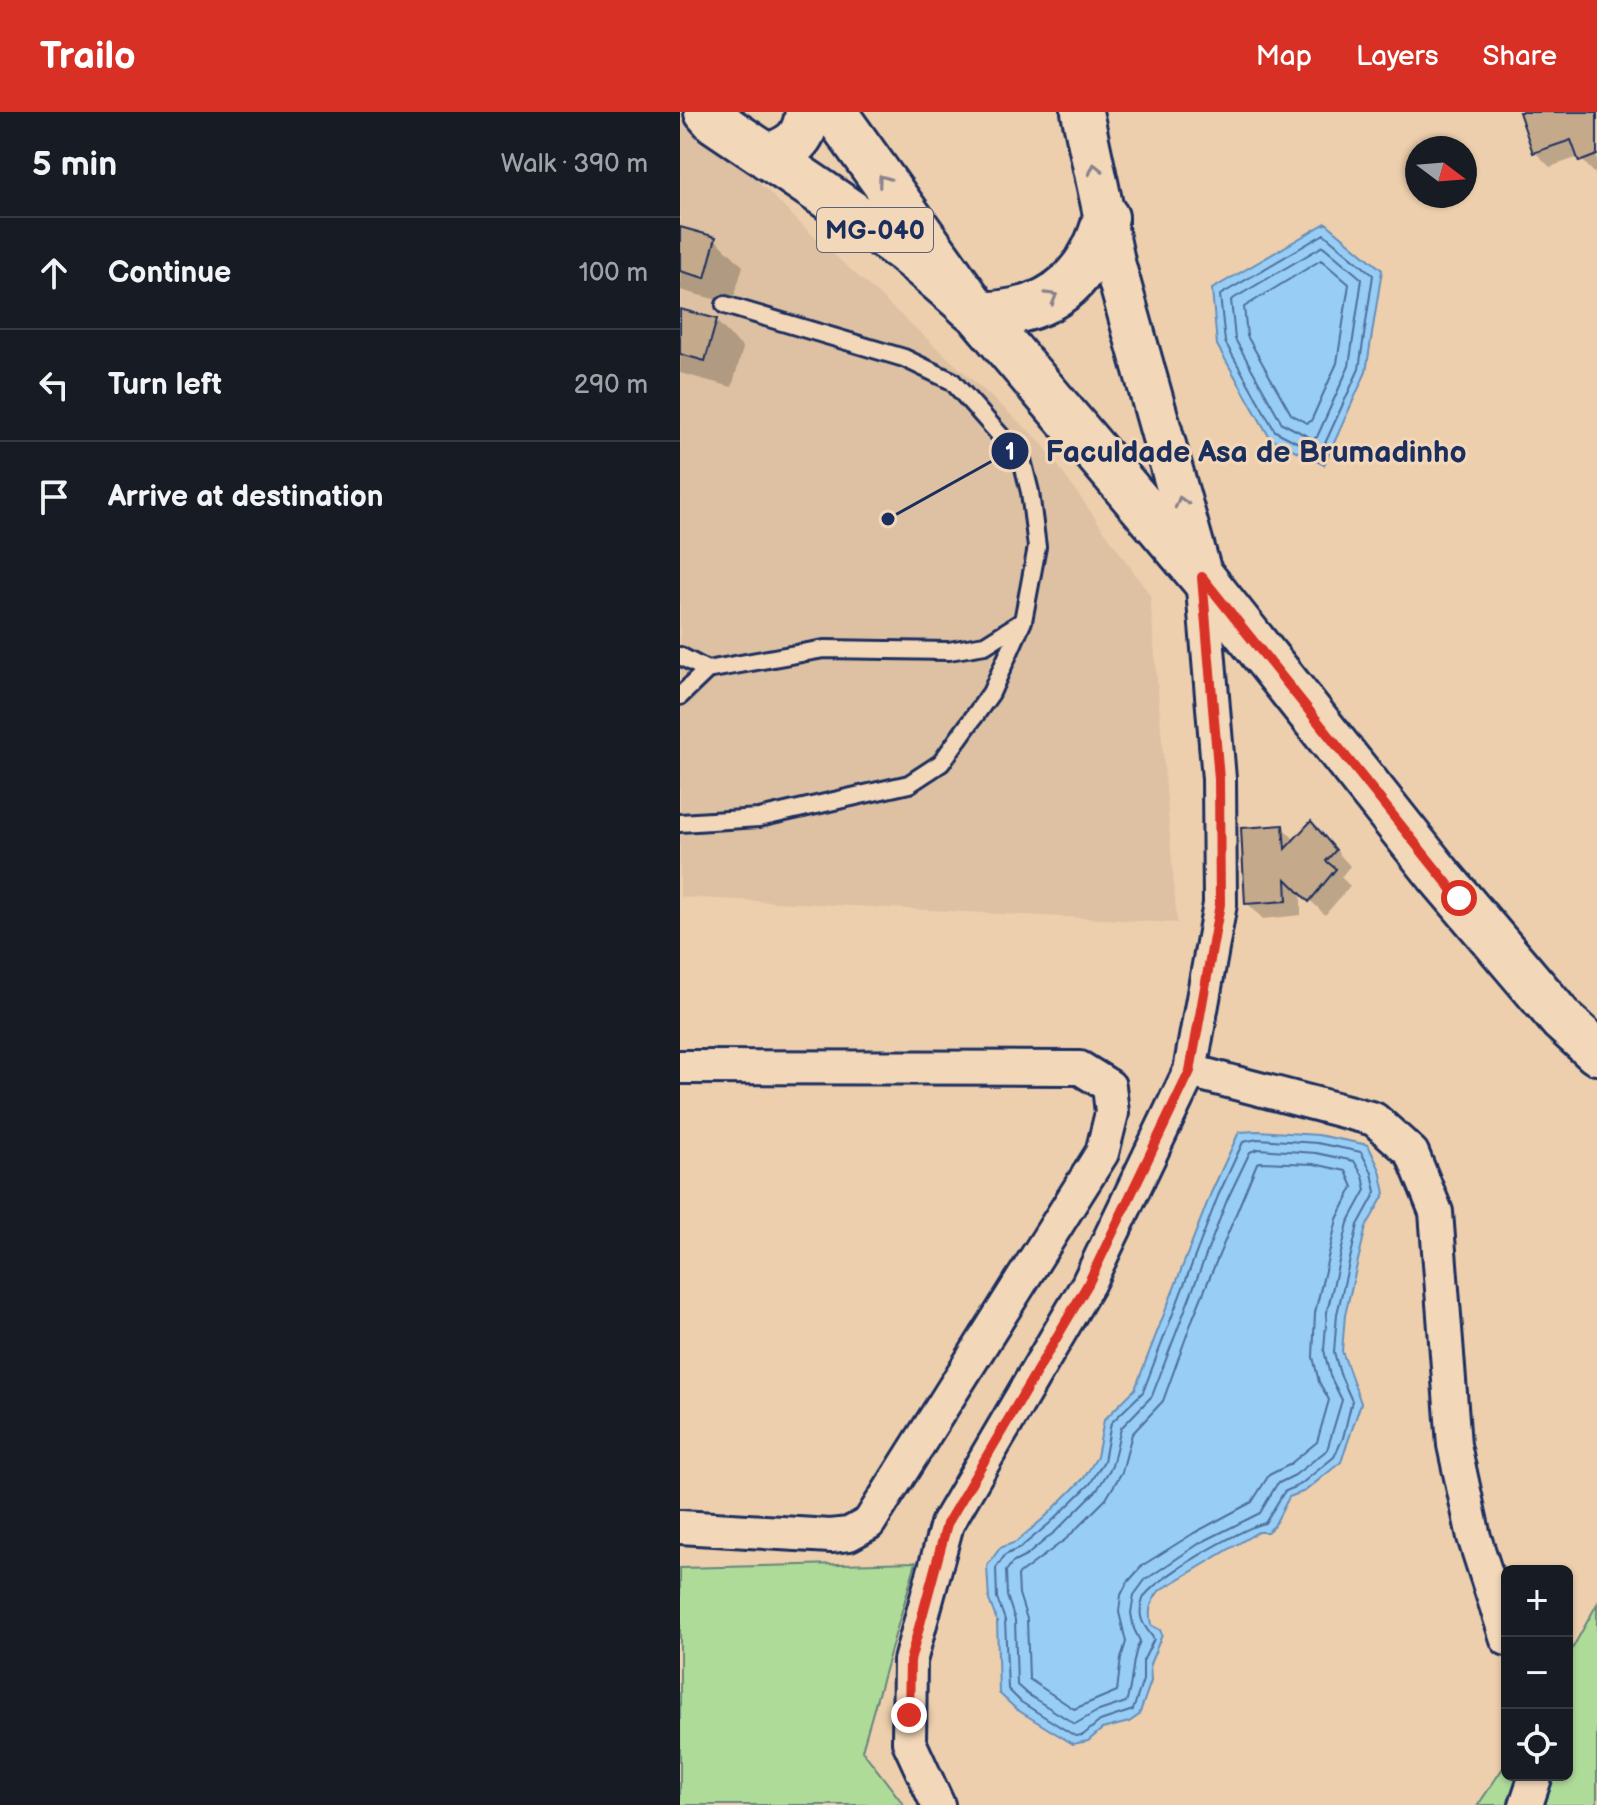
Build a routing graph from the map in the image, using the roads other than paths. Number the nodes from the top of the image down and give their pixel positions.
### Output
1 (808, 112) edge
2 (834, 112) edge
3 (1082, 112) edge
4 (704, 116) edge
5 (768, 157) junction
6 (1106, 217) junction
7 (725, 305) dead end
8 (977, 312) junction
9 (1202, 577) junction
10 (1023, 621) junction
11 (680, 656) edge
12 (707, 670) junction
13 (680, 696) edge
14 (680, 823) edge
15 (1597, 1052) edge
16 (680, 1067) edge
17 (1190, 1071) junction
18 (680, 1527) edge
19 (1506, 1637) edge
20 (1534, 1781) edge
21 (938, 1805) edge
22 (1526, 1805) edge

1 - 5 main road
8 -> 2 main road, MG-040
6 -> 3 street
4 - 5 main road, MG-040
5 - 8 main road, MG-040
8 -> 6 main road
9 -> 6 street
7 - 10 lane
8 - 9 main road, MG-040
9 - 15 main road, MG-040
9 - 17 street
10 - 12 lane
10 - 14 lane
11 - 12 lane
12 - 13 lane
16 - 18 street
17 - 19 street
17 - 21 street
20 - 22 street

